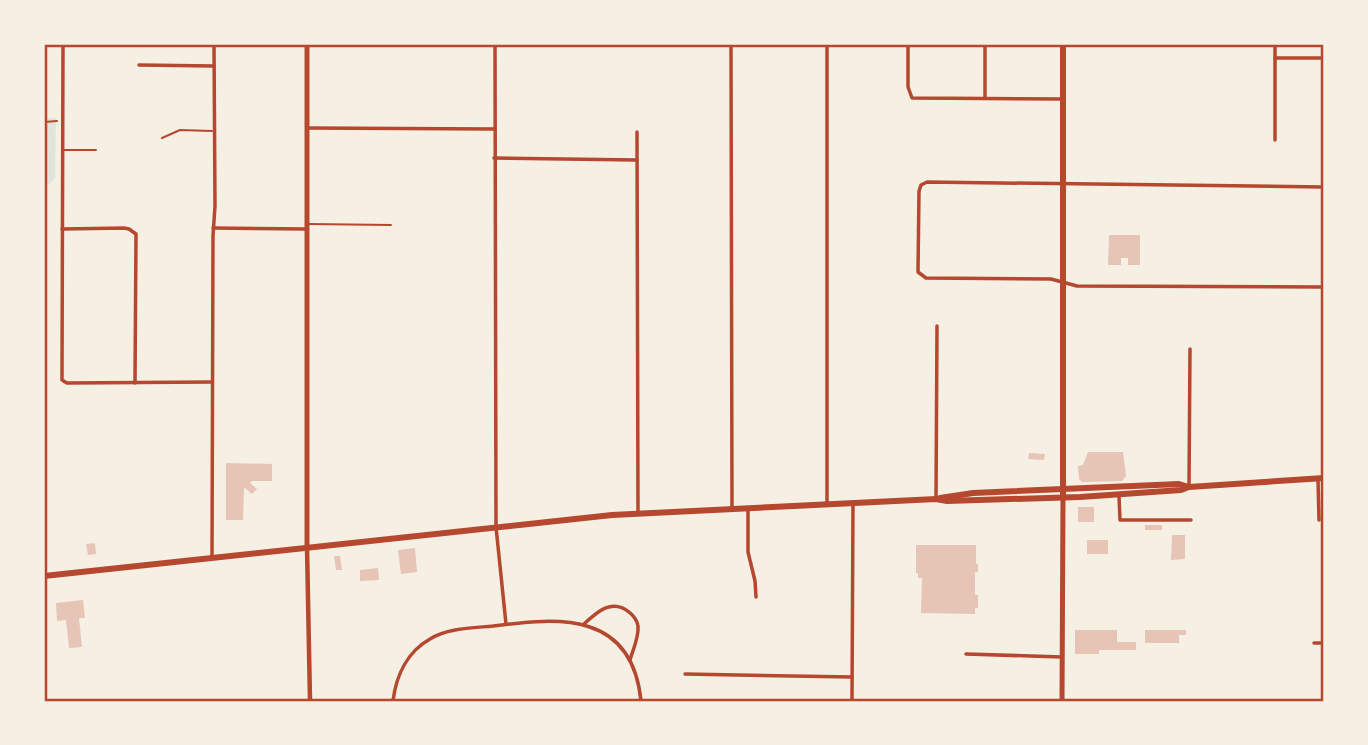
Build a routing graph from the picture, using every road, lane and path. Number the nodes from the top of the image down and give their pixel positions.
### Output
1 (63, 44) edge
2 (214, 44) edge
3 (307, 44) edge
4 (495, 44) edge
5 (731, 44) edge
6 (827, 44) edge
7 (908, 44) edge
8 (985, 44) edge
9 (1063, 44) edge
10 (1275, 44) edge
11 (1275, 58) junction
12 (1324, 58) edge
13 (139, 65) dead end
14 (214, 65) junction
15 (985, 98) junction
16 (1063, 99) junction
17 (44, 121) edge
18 (62, 121) junction
19 (307, 128) junction
20 (494, 129) junction
21 (214, 131) junction
22 (637, 132) dead end
23 (162, 138) dead end
24 (1275, 140) dead end
25 (62, 150) junction
26 (96, 150) dead end
27 (494, 158) junction
28 (637, 160) junction
29 (1063, 185) junction
30 (1324, 187) edge
31 (391, 225) dead end
32 (307, 227) junction
33 (213, 228) junction
34 (62, 229) junction
35 (1063, 282) junction
36 (1324, 287) edge
37 (937, 326) dead end
38 (1190, 349) dead end
39 (212, 382) junction
40 (135, 383) junction
41 (1321, 479) edge
42 (1189, 487) junction
43 (1063, 494) junction
44 (1119, 496) junction
45 (936, 499) junction
46 (853, 504) junction
47 (827, 505) junction
48 (732, 508) junction
49 (748, 508) junction
50 (638, 513) junction
51 (1191, 520) dead end
52 (1319, 520) dead end
53 (496, 527) junction
54 (307, 547) junction
55 (212, 558) junction
56 (44, 576) edge
57 (755, 597) dead end
58 (506, 624) junction
59 (584, 624) junction
60 (1314, 643) dead end
61 (1324, 643) edge
62 (966, 654) dead end
63 (1062, 657) junction
64 (630, 660) junction
65 (685, 674) dead end
66 (852, 677) junction
67 (310, 701) edge
68 (393, 701) edge
69 (640, 701) edge
70 (852, 701) edge
71 (1062, 701) edge

1 - 18 street
2 - 14 street
3 - 19 main road
4 - 20 street
5 - 48 street
6 - 47 street
7 - 15 street
8 - 15 street
9 - 16 main road
10 - 11 street
11 - 12 street
11 - 24 street
13 - 14 street
14 - 21 street
15 - 16 street
16 - 29 main road
17 - 18 path
18 - 25 street
19 - 20 street
19 - 32 main road
20 - 27 street
21 - 23 lane
21 - 33 street
22 - 28 street
25 - 26 lane
25 - 34 street
27 - 28 street
27 - 53 street
28 - 50 street
29 - 30 street
29 - 35 main road
29 - 35 street
31 - 32 lane
32 - 33 street
32 - 54 main road
33 - 39 street
34 - 40 street
34 - 40 street
35 - 36 street
35 - 43 main road
37 - 45 street
38 - 42 street
39 - 40 street
39 - 55 street
41 - 42 main road
41 - 52 street
42 - 43 main road
42 - 44 main road
43 - 44 main road
43 - 45 main road
43 - 63 main road
44 - 51 street
45 - 46 main road
46 - 47 main road
46 - 66 street
47 - 49 main road
48 - 49 main road
48 - 50 main road
49 - 57 street
50 - 53 main road
53 - 54 main road
53 - 58 street
54 - 55 main road
54 - 67 street
55 - 56 main road
58 - 59 street
58 - 68 street
59 - 64 street
59 - 64 street
60 - 61 street
62 - 63 street
63 - 71 main road
64 - 69 street
65 - 66 street
66 - 70 street

